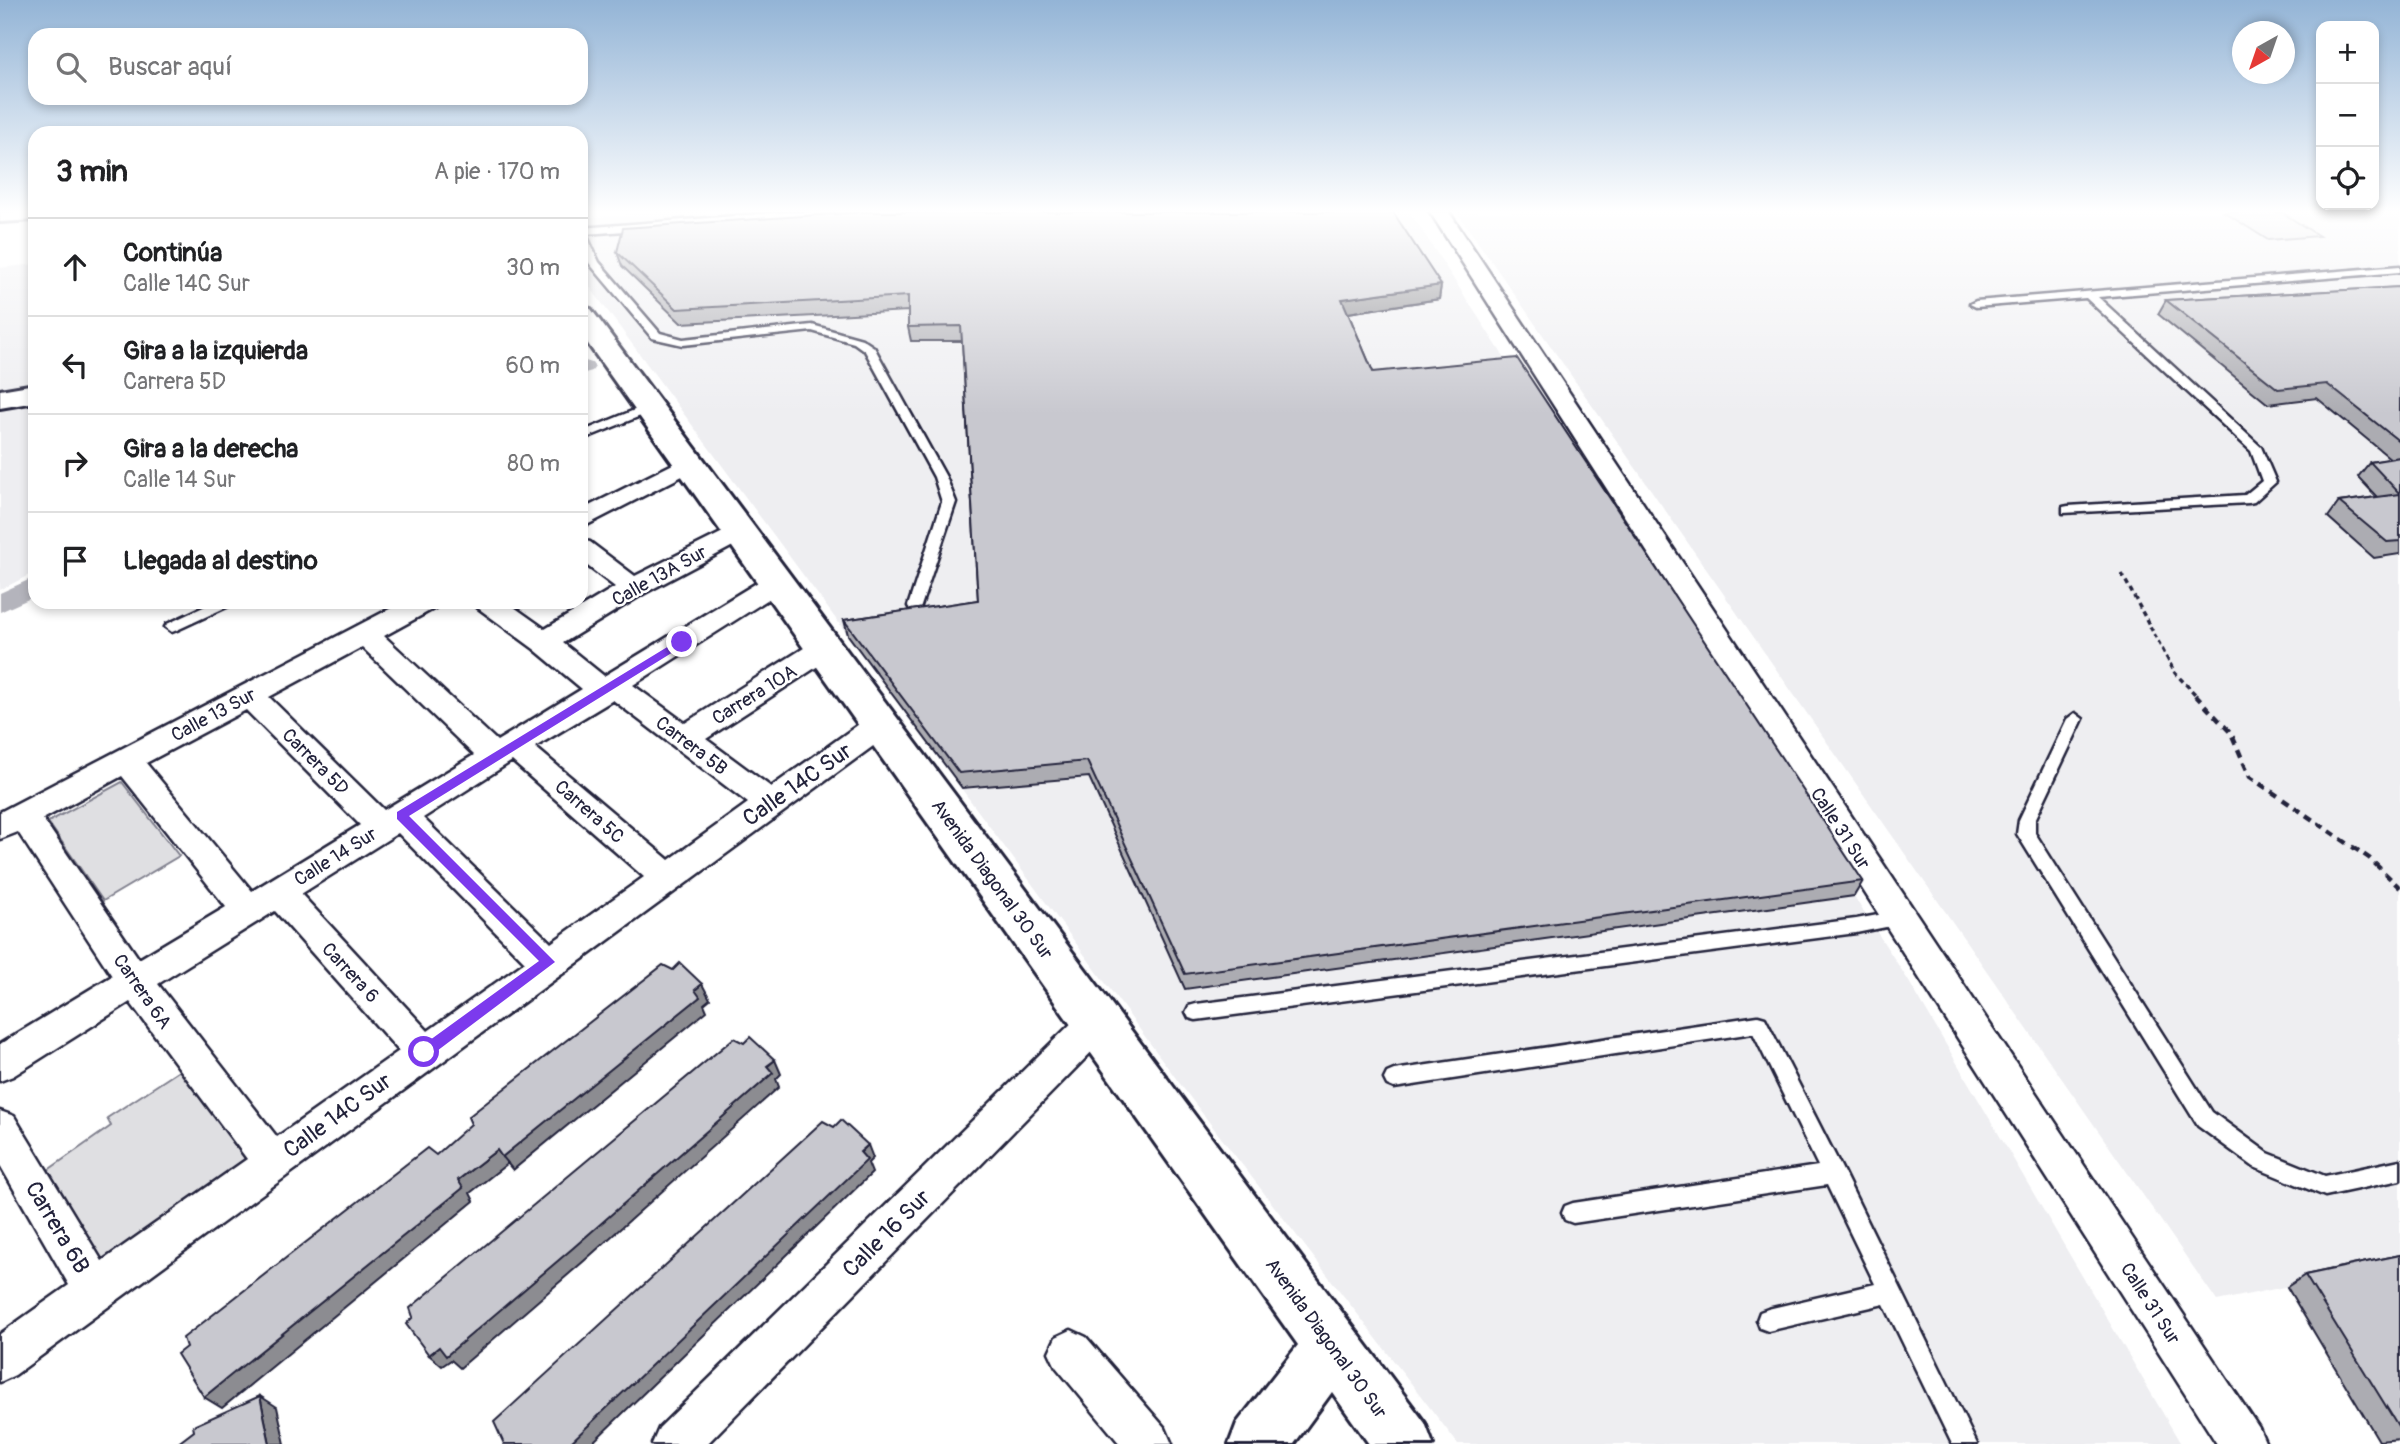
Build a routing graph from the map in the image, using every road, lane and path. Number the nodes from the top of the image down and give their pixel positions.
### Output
1 (609, 279) edge
2 (1483, 279) edge
3 (2283, 279) edge
4 (2089, 295) junction
5 (1976, 304) dead end
6 (588, 326) edge
7 (28, 394) edge
8 (0, 399) edge
9 (649, 408) junction
10 (588, 433) edge
11 (690, 463) junction
12 (2068, 510) dead end
13 (588, 516) edge
14 (739, 532) junction
15 (588, 553) edge
16 (2122, 574) dead end
17 (776, 582) junction
18 (633, 588) junction
19 (915, 606) edge
20 (211, 609) edge
21 (412, 609) edge
22 (498, 609) edge
23 (172, 627) dead end
24 (365, 634) junction
25 (544, 642) junction
26 (825, 648) junction
27 (609, 689) junction
28 (249, 695) junction
29 (2075, 719) dead end
30 (880, 725) junction
31 (682, 739) junction
32 (504, 752) junction
33 (126, 760) junction
34 (770, 803) junction
35 (11, 821) edge
36 (391, 821) junction
37 (667, 877) junction
38 (2400, 888) edge
39 (263, 901) junction
40 (1900, 918) junction
41 (548, 962) junction
42 (134, 980) junction
43 (1196, 1012) dead end
44 (1097, 1022) junction
45 (424, 1052) junction
46 (0, 1064) edge
47 (1394, 1079) dead end
48 (0, 1129) edge
49 (272, 1161) junction
50 (2400, 1170) edge
51 (1834, 1174) junction
52 (1573, 1213) dead end
53 (95, 1289) junction
54 (1888, 1292) junction
55 (1768, 1320) dead end
56 (1332, 1346) junction
57 (1070, 1352) dead end
58 (0, 1360) edge
59 (675, 1444) edge
60 (1149, 1444) edge
61 (1258, 1444) edge
62 (1404, 1444) edge
63 (1965, 1444) edge
64 (2243, 1444) edge

1 - 19 lane
2 - 40 street, Calle 31 Sur
3 - 4 lane
4 - 5 lane
4 - 12 lane
6 - 9 main road, Avenida Diagonal 30 Sur
7 - 8 main road
9 - 10 lane
9 - 11 main road, Avenida Diagonal 30 Sur
11 - 13 street
11 - 14 main road, Avenida Diagonal 30 Sur
14 - 17 main road, Avenida Diagonal 30 Sur
14 - 18 street, Calle 13A Sur
15 - 18 street
16 - 38 path
17 - 26 main road, Avenida Diagonal 30 Sur
17 - 27 street, Calle 14 Sur
18 - 25 street, Calle 13A Sur
20 - 23 lane
21 - 24 street, Calle 13 Sur
22 - 25 street, Carrera 5B
24 - 28 street, Calle 13 Sur
24 - 32 street, Carrera 5C
25 - 27 street, Carrera 5B
26 - 30 main road, Avenida Diagonal 30 Sur
26 - 31 street, Carrera 10A
27 - 31 street, Carrera 5B
27 - 32 street, Calle 14 Sur
28 - 33 street, Calle 13 Sur
28 - 36 street, Carrera 5D
29 - 50 lane
30 - 34 street, Calle 14C Sur
30 - 44 main road, Avenida Diagonal 30 Sur
31 - 34 street, Carrera 5B
32 - 36 street, Calle 14 Sur
32 - 37 street, Carrera 5C
33 - 35 street, Calle 13 Sur
33 - 39 street, Carrera 6
34 - 37 street, Calle 14C Sur
35 - 42 street, Carrera 6A
36 - 39 street, Calle 14 Sur
36 - 41 street, Carrera 5D
37 - 41 street, Calle 14C Sur
39 - 42 street, Calle 14 Sur
39 - 45 street, Carrera 6
40 - 43 lane
40 - 64 street, Calle 31 Sur
41 - 45 street, Calle 14C Sur
42 - 46 street, Calle 14 Sur
42 - 49 street, Carrera 6A
44 - 56 main road, Avenida Diagonal 30 Sur
44 - 59 street, Calle 16 Sur
45 - 49 street, Calle 14C Sur
47 - 51 lane
48 - 53 street, Carrera 6B
49 - 53 street, Calle 14C Sur
51 - 52 lane
51 - 54 lane
53 - 58 street, Calle 14C Sur
54 - 55 lane
54 - 63 lane
56 - 61 main road
56 - 62 main road, Avenida Diagonal 30 Sur
57 - 60 street

